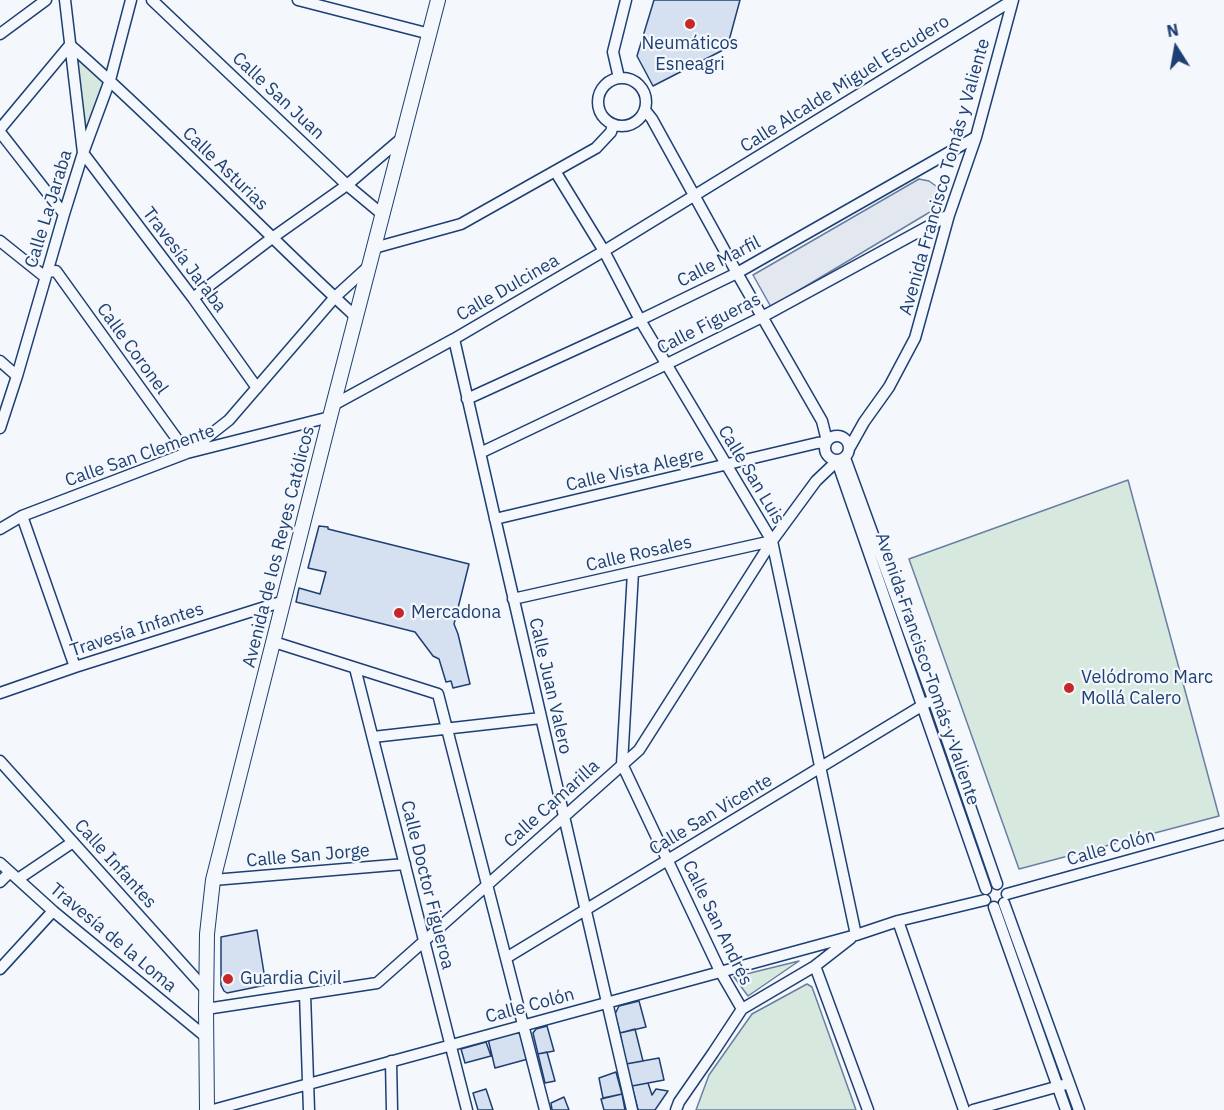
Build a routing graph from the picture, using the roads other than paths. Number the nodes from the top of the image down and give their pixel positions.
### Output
1 (46, 0) edge
2 (65, 0) edge
3 (131, 0) edge
4 (152, 0) edge
5 (298, 0) edge
6 (438, 0) edge
7 (626, 0) edge
8 (1013, 0) edge
9 (0, 34) edge
10 (430, 34) junction
11 (70, 45) junction
12 (619, 78) junction
13 (110, 80) junction
14 (645, 110) junction
15 (613, 124) junction
16 (0, 130) edge
17 (403, 137) junction
18 (976, 137) junction
19 (83, 153) junction
20 (555, 171) junction
21 (347, 185) junction
22 (694, 196) junction
23 (64, 214) junction
24 (382, 214) junction
25 (949, 215) junction
26 (272, 238) junction
27 (0, 241) edge
28 (374, 248) junction
29 (604, 251) junction
30 (369, 266) junction
31 (737, 273) junction
32 (46, 274) junction
33 (335, 297) junction
34 (193, 298) junction
35 (356, 317) junction
36 (762, 317) junction
37 (640, 320) junction
38 (454, 339) junction
39 (0, 361) edge
40 (667, 364) junction
41 (17, 376) junction
42 (257, 388) junction
43 (468, 399) junction
44 (332, 410) junction
45 (822, 421) junction
46 (864, 422) junction
47 (0, 427) edge
48 (839, 436) junction
49 (824, 445) junction
50 (850, 447) junction
51 (187, 453) junction
52 (480, 453) junction
53 (841, 460) junction
54 (726, 465) junction
55 (816, 481) junction
56 (22, 516) junction
57 (495, 519) junction
58 (0, 529) edge
59 (772, 541) junction
60 (633, 572) junction
61 (513, 599) junction
62 (284, 601) junction
63 (274, 642) junction
64 (75, 667) junction
65 (355, 668) junction
66 (0, 693) edge
67 (933, 699) junction
68 (922, 705) junction
69 (541, 718) junction
70 (447, 729) junction
71 (373, 738) junction
72 (0, 761) edge
73 (622, 764) junction
74 (820, 767) junction
75 (564, 816) junction
76 (1224, 834) edge
77 (73, 842) junction
78 (668, 860) junction
79 (0, 863) edge
80 (405, 864) junction
81 (14, 876) junction
82 (213, 880) junction
83 (0, 882) edge
84 (487, 884) junction
85 (996, 896) junction
86 (53, 911) junction
87 (584, 911) junction
88 (898, 921) junction
89 (856, 935) junction
90 (424, 941) junction
91 (506, 958) junction
92 (815, 966) junction
93 (0, 969) edge
94 (720, 971) junction
95 (206, 990) junction
96 (305, 994) junction
97 (606, 1002) junction
98 (206, 1009) junction
99 (741, 1009) junction
100 (523, 1025) junction
101 (206, 1038) junction
102 (450, 1044) junction
103 (391, 1061) junction
104 (308, 1083) junction
105 (1069, 1083) junction
106 (1058, 1086) junction
107 (676, 1107) edge
108 (207, 1110) edge
109 (213, 1110) edge
110 (309, 1110) edge
111 (392, 1110) edge
112 (467, 1110) edge
113 (545, 1110) edge
114 (632, 1110) edge
115 (868, 1110) edge
116 (964, 1110) edge
117 (973, 1110) edge
118 (1066, 1110) edge
119 (1079, 1110) edge

1 - 9 street
2 - 11 street
3 - 13 street, Calle La Jaraba
4 - 21 street, Calle San Juan
5 - 10 street
6 - 10 street, Avenida de los Reyes Católicos
7 - 12 street
8 - 18 street, Avenida Francisco Tomás y Valiente
8 - 22 street, Calle Alcalde Miguel Escudero
10 - 17 street, Avenida de los Reyes Católicos
11 - 13 street, Calle Asturias
11 - 16 street
11 - 19 street
12 - 14 street
12 - 15 street
13 - 19 street, Calle La Jaraba
13 - 26 street, Calle Asturias
14 - 15 street
14 - 22 street
15 - 20 street
16 - 23 street
17 - 21 street
17 - 24 street, Avenida de los Reyes Católicos
18 - 25 street, Avenida Francisco Tomás y Valiente
18 - 31 street, Calle Marfil
19 - 23 street, Calle La Jaraba
19 - 34 street, Travesía Jaraba
20 - 28 street
20 - 29 street, Calle San Luis
21 - 24 street, Calle San Juan
21 - 26 street
22 - 29 street, Calle Dulcinea
22 - 31 street
23 - 32 street, Calle La Jaraba
24 - 28 street, Avenida de los Reyes Católicos
25 - 36 street, Calle Figueras
25 - 46 street, Avenida Francisco Tomás y Valiente
26 - 33 street, Calle Asturias
26 - 34 street
27 - 32 street, Calle Coronel
28 - 30 street, Avenida de los Reyes Católicos
29 - 37 street, Calle San Luis
29 - 38 street, Calle Dulcinea
30 - 33 street
30 - 35 street, Avenida de los Reyes Católicos
31 - 36 street
31 - 37 street, Calle Marfil
32 - 41 street, Calle La Jaraba
32 - 51 street, Calle Coronel
33 - 35 street, Calle Asturias
33 - 42 street
34 - 42 street, Travesía Jaraba
35 - 44 street, Avenida de los Reyes Católicos
36 - 40 street, Calle Figueras
36 - 45 street
37 - 40 street, Calle San Luis
37 - 43 street, Calle Marfil
38 - 43 street, Calle Juan Valero
38 - 44 street, Calle Dulcinea
39 - 41 street
40 - 52 street, Calle Figueras
40 - 54 street, Calle San Luis
41 - 47 street, Calle La Jaraba
42 - 51 street
43 - 52 street, Calle Juan Valero
44 - 51 street, Calle San Clemente
44 - 62 street, Avenida de los Reyes Católicos
45 - 48 street
45 - 49 street
46 - 48 street, Avenida Francisco Tomás y Valiente
46 - 50 street, Avenida Francisco Tomás y Valiente
48 - 49 street
48 - 50 street
49 - 53 street
49 - 54 street, Calle Vista Alegre
49 - 55 street, Calle Camarilla
50 - 53 street
51 - 56 street, Calle San Clemente
52 - 57 street, Calle Juan Valero
53 - 55 street, Calle Camarilla
53 - 67 street, Avenida Francisco Tomás y Valiente
53 - 68 street, Avenida Francisco Tomás y Valiente
54 - 57 street, Calle Vista Alegre
54 - 59 street, Calle San Luis
55 - 59 street, Calle Camarilla
56 - 58 street, Calle San Clemente
56 - 64 street
57 - 61 street, Calle Juan Valero
59 - 60 street, Calle Rosales
59 - 73 street, Calle Camarilla
59 - 74 street, Calle San Luis
60 - 61 street, Calle Rosales
60 - 73 street, Calle San Andrés
61 - 69 street, Calle Juan Valero
62 - 63 street, Avenida de los Reyes Católicos
62 - 64 street, Travesía Infantes
63 - 65 street
63 - 82 street, Avenida de los Reyes Católicos
64 - 66 street, Travesía Infantes
65 - 70 street
65 - 71 street, Calle Doctor Figueroa
67 - 68 street, Calle San Vicente
67 - 85 street, Avenida Francisco Tomás y Valiente
68 - 74 street, Calle San Vicente
68 - 85 street, Avenida Francisco Tomás y Valiente
69 - 70 street
69 - 75 street, Calle Juan Valero
70 - 71 street
70 - 84 street
71 - 80 street, Calle Doctor Figueroa
72 - 77 street, Calle Infantes
73 - 75 street, Calle Camarilla
73 - 78 street, Calle San Andrés
74 - 78 street, Calle San Vicente
74 - 89 street, Calle San Luis
75 - 84 street, Calle Camarilla
75 - 87 street, Calle Juan Valero
76 - 85 street, Calle Colón
77 - 81 street
77 - 95 street, Calle Infantes
78 - 87 street, Calle San Vicente
78 - 94 street, Calle San Andrés
79 - 81 street, Travesía de la Loma
80 - 82 street, Calle San Jorge
80 - 90 street, Calle Doctor Figueroa
81 - 83 street
81 - 86 street, Travesía de la Loma
82 - 95 street, Avenida de los Reyes Católicos
84 - 90 street, Calle Camarilla
84 - 91 street
85 - 88 street, Calle Colón
85 - 105 street, Avenida Francisco Tomás y Valiente
85 - 106 street, Avenida Francisco Tomás y Valiente
86 - 93 street
86 - 101 street, Travesía de la Loma
87 - 91 street, Calle San Vicente
87 - 97 street, Calle Juan Valero
88 - 89 street, Calle Colón
88 - 116 street
89 - 92 street, Calle Colón
89 - 94 street, Calle Colón
90 - 96 street, Calle Camarilla
90 - 102 street, Calle Doctor Figueroa
91 - 100 street
92 - 99 street, Calle Colón
92 - 115 street
94 - 97 street, Calle Colón
94 - 99 street, Calle San Andrés
95 - 98 street, Avenida de los Reyes Católicos
96 - 98 street, Calle Camarilla
96 - 104 street
97 - 100 street, Calle Colón
97 - 114 street, Calle Juan Valero
98 - 101 street, Avenida de los Reyes Católicos
99 - 107 street
100 - 102 street, Calle Colón
100 - 113 street
101 - 108 street, Avenida de los Reyes Católicos
102 - 103 street, Calle Colón
102 - 112 street, Calle Doctor Figueroa
103 - 104 street, Calle Colón
103 - 111 street
104 - 109 street, Calle Colón
104 - 110 street
105 - 106 street
105 - 119 street, Avenida Francisco Tomás y Valiente
106 - 117 street
106 - 118 street, Avenida Francisco Tomás y Valiente

